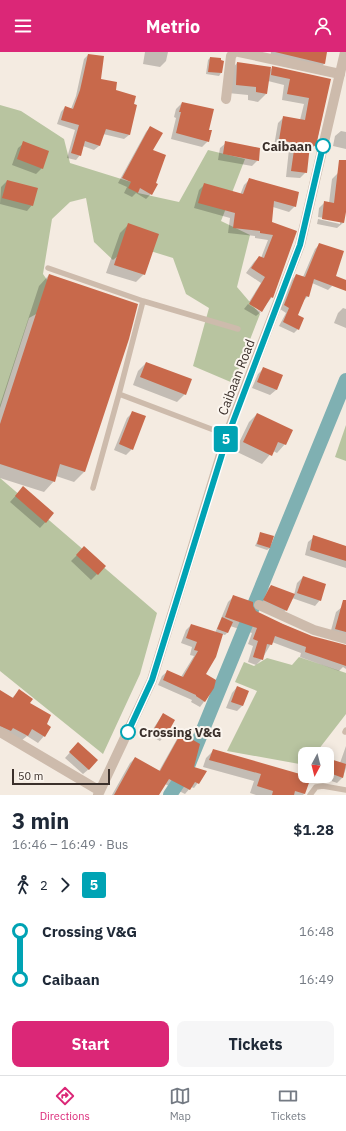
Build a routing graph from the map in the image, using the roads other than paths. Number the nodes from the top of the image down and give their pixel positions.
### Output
1 (234, 52) edge
2 (239, 52) edge
3 (345, 52) edge
4 (340, 74) junction
5 (226, 98) dead end
6 (48, 268) dead end
7 (144, 301) junction
8 (238, 329) dead end
9 (118, 394) junction
10 (228, 435) junction
11 (93, 488) dead end
12 (259, 605) dead end
13 (346, 639) edge
14 (0, 732) edge
15 (346, 790) edge
16 (99, 793) edge
17 (310, 795) edge

1 - 5 street
2 - 4 street
3 - 4 street, Caibaan Road
4 - 10 street, Caibaan Road
6 - 7 lane
7 - 8 lane
7 - 9 lane
9 - 10 lane
9 - 11 lane
10 - 16 street, Caibaan Road
12 - 13 street
14 - 16 street
15 - 17 lane

